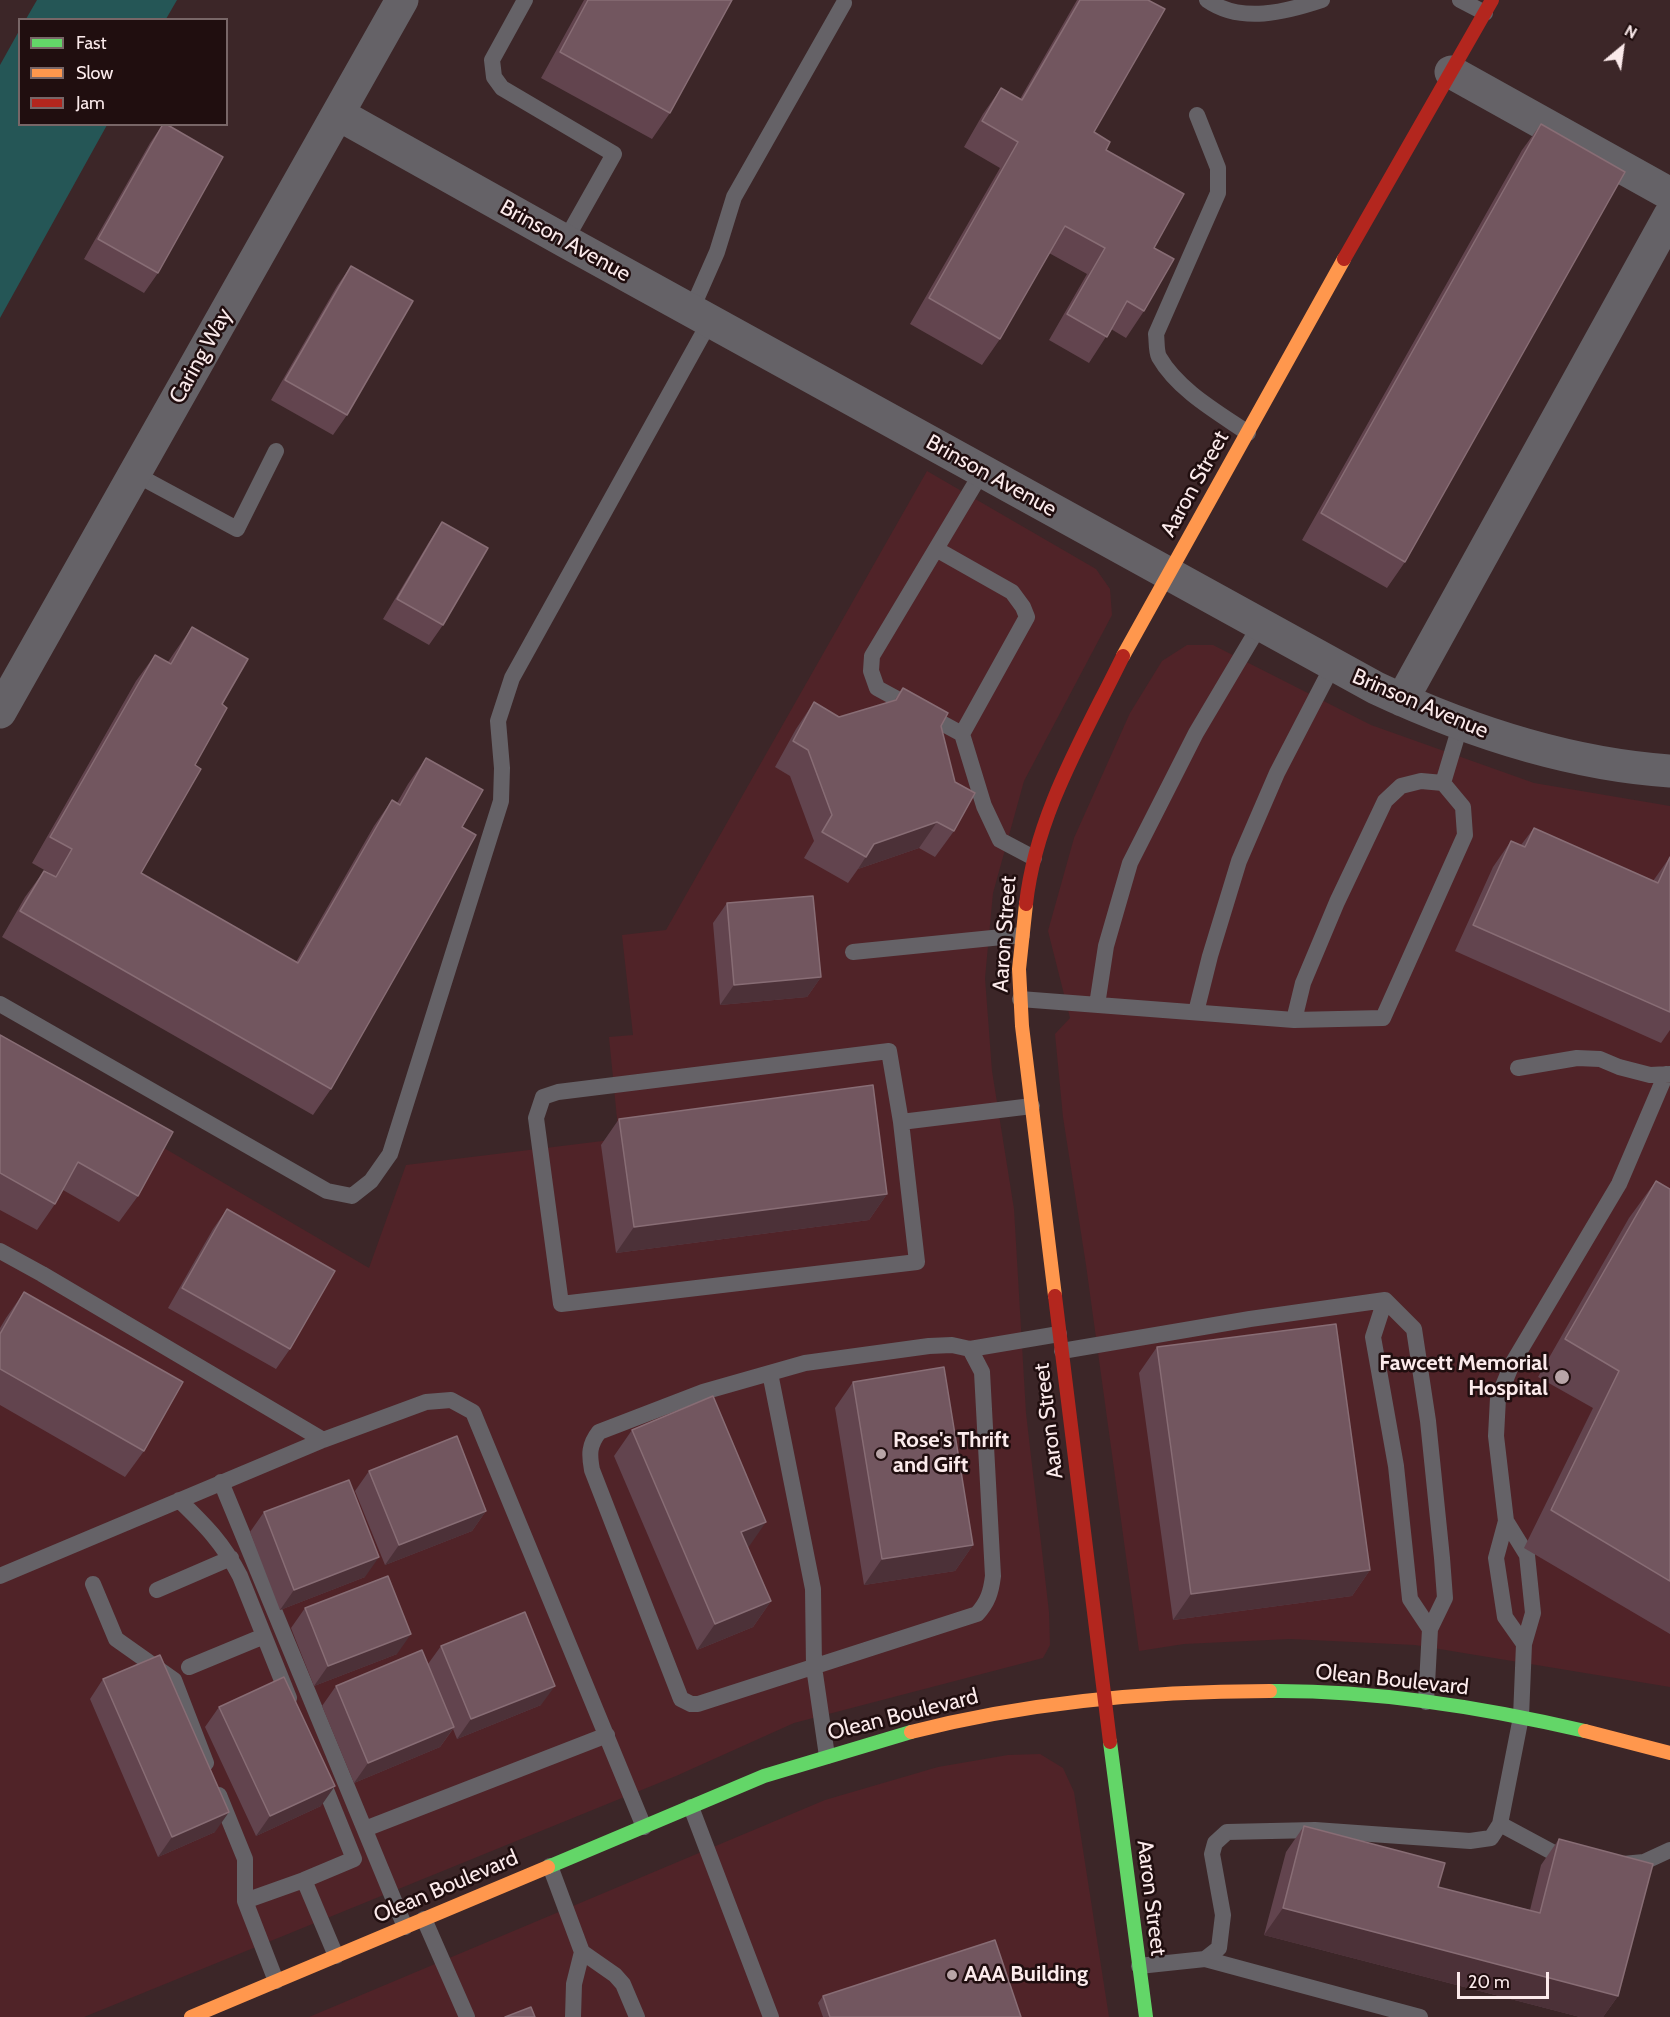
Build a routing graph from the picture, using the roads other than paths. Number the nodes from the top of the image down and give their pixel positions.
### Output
1 (402, 0) edge
2 (525, 0) edge
3 (1207, 0) edge
4 (1323, 0) edge
5 (1460, 0) edge
6 (844, 3) dead end
7 (1489, 6) edge
8 (1451, 72) junction
9 (338, 114) junction
10 (1197, 115) dead end
11 (1670, 194) edge
12 (1670, 215) edge
13 (565, 241) junction
14 (701, 316) junction
15 (1248, 433) junction
16 (276, 451) dead end
17 (982, 472) junction
18 (135, 474) junction
19 (936, 549) junction
20 (1169, 574) junction
21 (1260, 625) junction
22 (1333, 665) junction
23 (1402, 700) junction
24 (0, 712) edge
25 (1461, 723) junction
26 (962, 734) junction
27 (1670, 771) edge
28 (1443, 783) junction
29 (1034, 858) junction
30 (1022, 935) junction
31 (853, 952) dead end
32 (1020, 999) junction
33 (0, 1004) edge
34 (1097, 1005) junction
35 (1196, 1012) junction
36 (1294, 1020) junction
37 (1518, 1068) dead end
38 (1668, 1074) edge
39 (1032, 1106) junction
40 (901, 1122) junction
41 (0, 1251) edge
42 (1385, 1300) junction
43 (1059, 1334) junction
44 (970, 1349) junction
45 (1062, 1351) junction
46 (770, 1373) junction
47 (323, 1440) junction
48 (221, 1482) junction
49 (179, 1500) junction
50 (1506, 1521) junction
51 (231, 1558) junction
52 (0, 1576) edge
53 (93, 1584) dead end
54 (157, 1590) dead end
55 (1430, 1629) junction
56 (264, 1636) junction
57 (1524, 1644) junction
58 (189, 1667) dead end
59 (814, 1667) junction
60 (1104, 1698) junction
61 (1426, 1702) junction
62 (294, 1710) edge
63 (1521, 1717) junction
64 (607, 1736) junction
65 (1670, 1753) edge
66 (827, 1756) junction
67 (315, 1764) edge
68 (691, 1807) junction
69 (1500, 1824) junction
70 (644, 1827) junction
71 (365, 1829) junction
72 (1670, 1850) edge
73 (1554, 1853) edge
74 (550, 1866) junction
75 (1606, 1866) edge
76 (304, 1880) junction
77 (245, 1901) junction
78 (424, 1919) junction
79 (405, 1927) junction
80 (582, 1952) junction
81 (336, 1956) junction
82 (1205, 1959) junction
83 (1139, 1966) junction
84 (276, 1981) junction
85 (218, 2012) edge
86 (191, 2017) edge
87 (467, 2017) edge
88 (573, 2017) edge
89 (637, 2017) edge
90 (771, 2017) edge
91 (1146, 2017) edge
92 (1420, 2017) edge

1 - 9 street, Caring Way
2 - 13 lane
3 - 4 lane
5 - 7 lane
6 - 14 lane
7 - 8 street, Aaron Street
8 - 11 street
8 - 15 street, Aaron Street
9 - 13 street, Brinson Avenue
9 - 18 street, Caring Way
10 - 15 lane
12 - 23 street
13 - 14 street, Brinson Avenue
14 - 17 street, Brinson Avenue
14 - 33 lane
15 - 20 street, Aaron Street
16 - 18 lane
17 - 19 lane
17 - 20 street, Brinson Avenue
18 - 24 street, Caring Way
19 - 26 lane
19 - 26 lane
20 - 21 street, Brinson Avenue
20 - 29 street, Aaron Street
21 - 22 street, Brinson Avenue
21 - 34 lane
22 - 23 street, Brinson Avenue
22 - 35 lane
23 - 25 street, Brinson Avenue
25 - 27 street, Brinson Avenue
25 - 28 lane
26 - 29 lane
28 - 36 lane
28 - 36 lane
29 - 30 street, Aaron Street
30 - 31 lane
30 - 32 street, Aaron Street
32 - 34 lane
32 - 39 street, Aaron Street
34 - 35 lane
35 - 36 lane
37 - 38 lane
38 - 50 lane
39 - 40 lane
39 - 43 street, Aaron Street
40 - 40 lane
41 - 47 lane
42 - 45 lane
42 - 55 lane
42 - 55 lane
43 - 44 lane
43 - 45 street, Aaron Street
44 - 46 lane
44 - 59 lane
45 - 60 street, Aaron Street
46 - 59 lane
46 - 59 lane
47 - 48 lane
47 - 64 lane
48 - 49 lane
48 - 71 lane
49 - 51 lane
49 - 52 lane
50 - 57 lane
50 - 57 lane
51 - 54 lane
51 - 56 lane
53 - 77 lane
55 - 61 lane
56 - 58 lane
56 - 62 lane
57 - 63 lane
59 - 66 lane
60 - 61 street, Olean Boulevard
60 - 66 street, Olean Boulevard
60 - 83 street, Aaron Street
61 - 63 street, Olean Boulevard
63 - 65 street, Olean Boulevard
63 - 69 lane
64 - 70 lane
64 - 71 lane
66 - 68 street, Olean Boulevard
67 - 76 lane
68 - 70 street, Olean Boulevard
68 - 90 lane
69 - 73 lane
69 - 82 lane
70 - 74 street, Olean Boulevard
71 - 79 lane
72 - 75 lane
74 - 78 street, Olean Boulevard
74 - 80 lane
76 - 77 lane
76 - 81 lane
77 - 84 lane
78 - 79 street, Olean Boulevard
78 - 87 lane
79 - 81 street, Olean Boulevard
80 - 88 lane
80 - 89 lane
81 - 84 street, Olean Boulevard
82 - 83 lane
82 - 92 lane
83 - 91 street, Aaron Street
84 - 85 street, Olean Boulevard
85 - 86 street, Olean Boulevard

